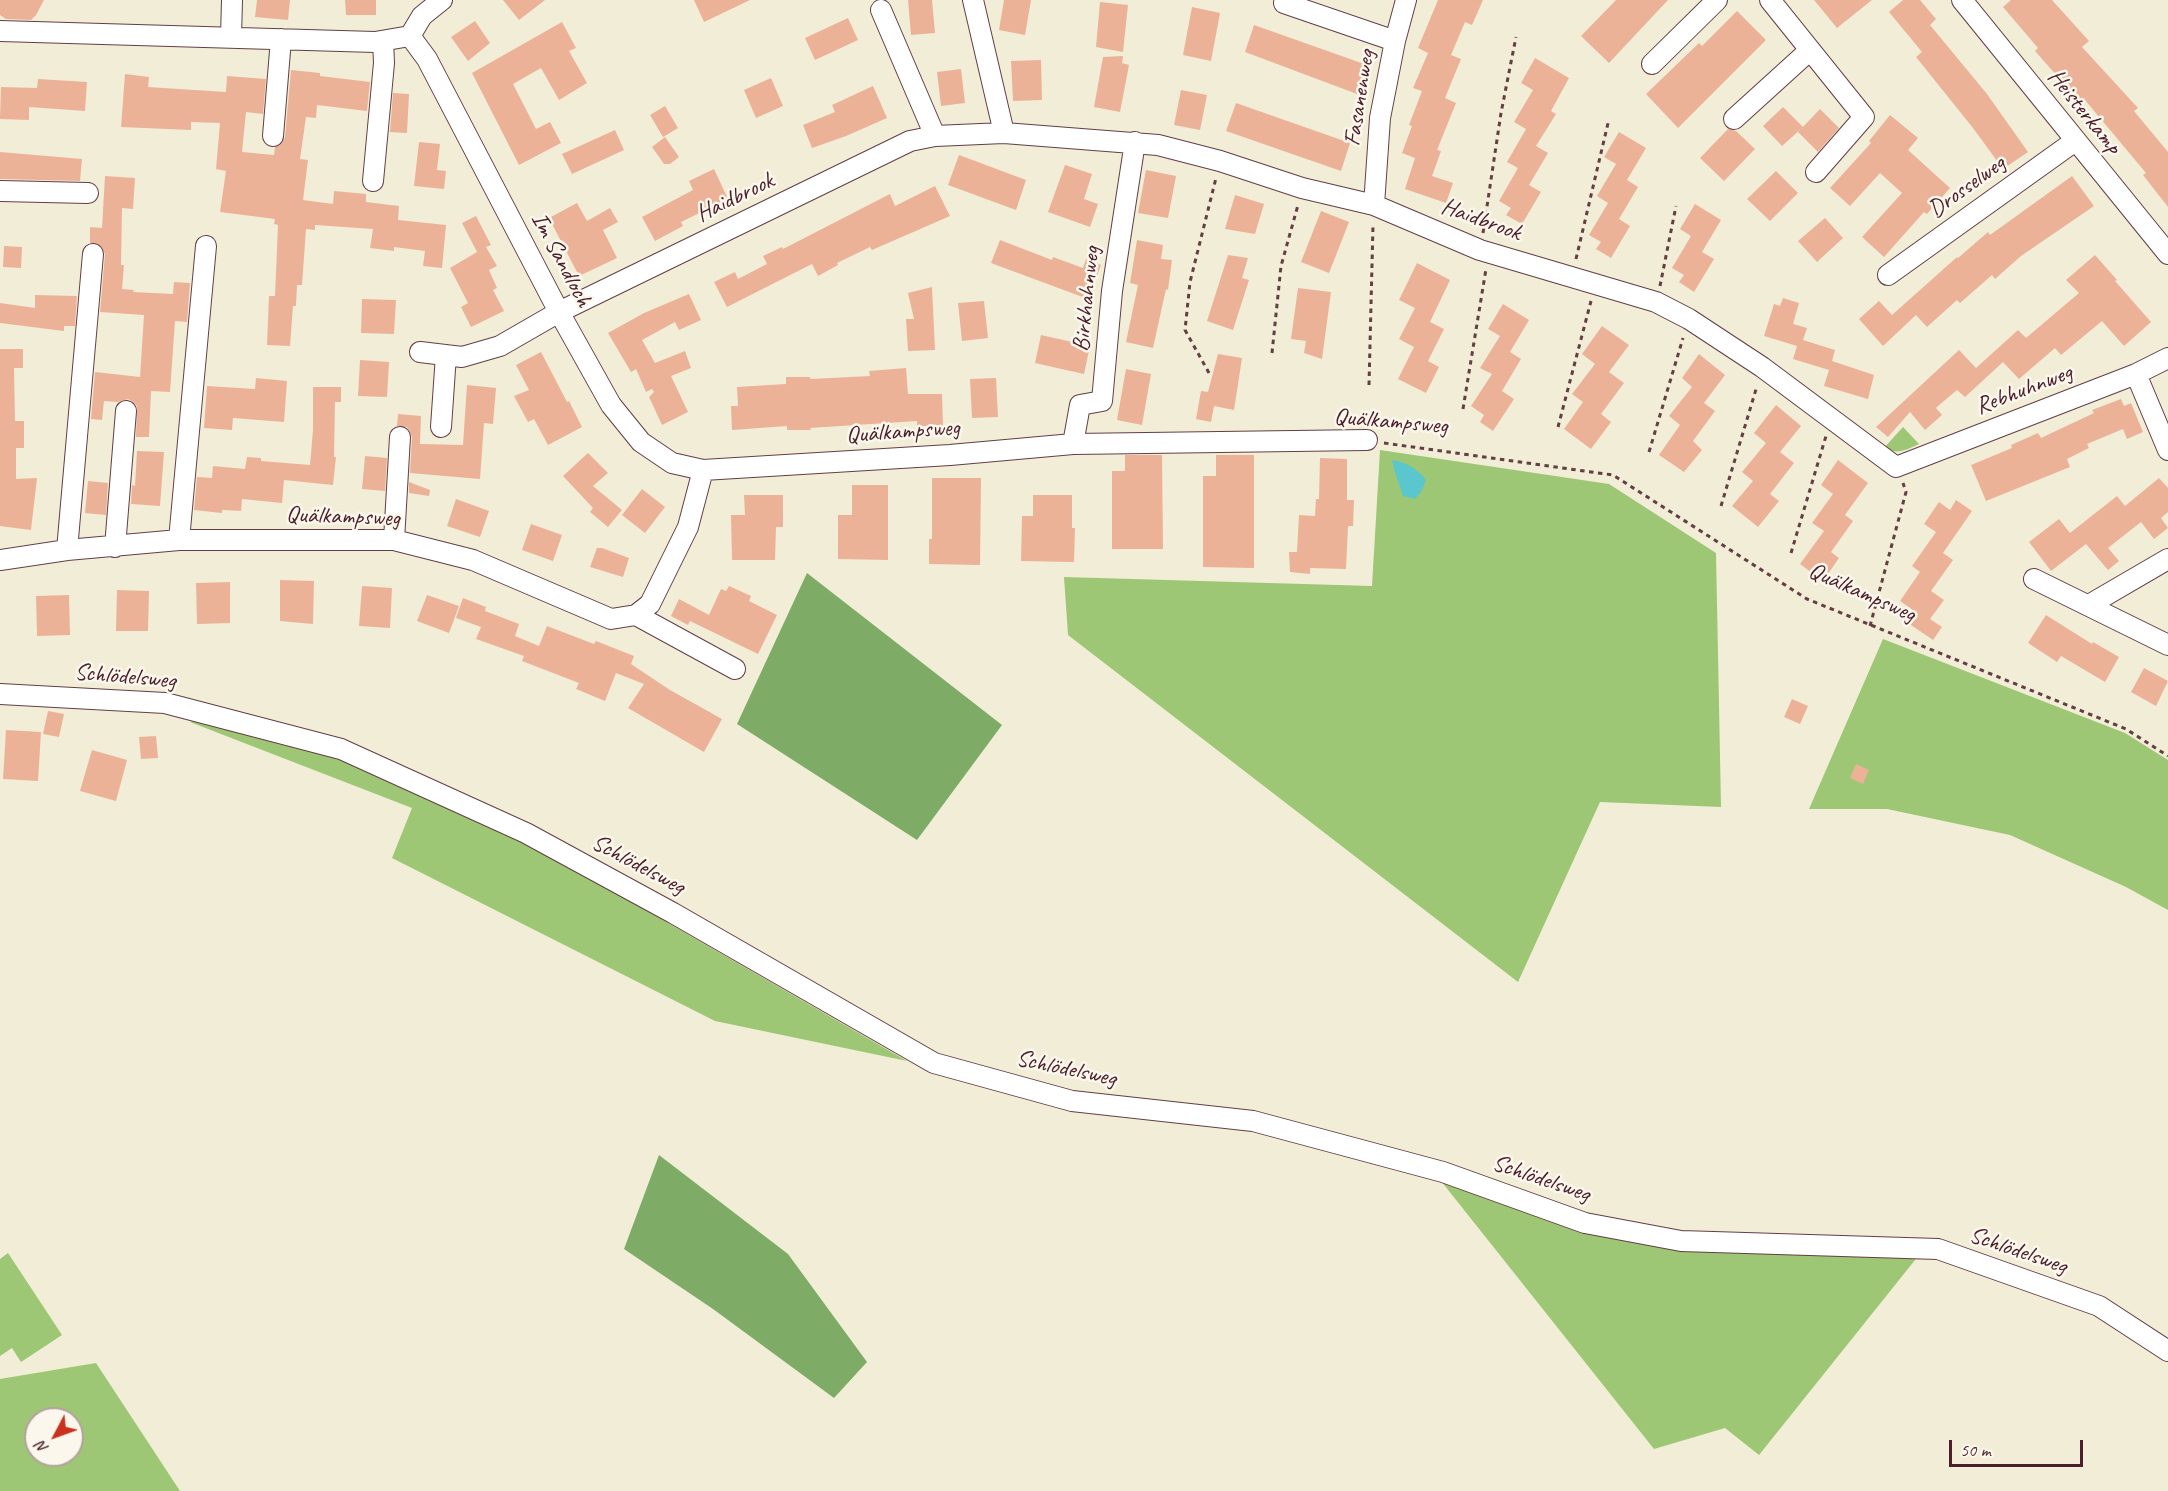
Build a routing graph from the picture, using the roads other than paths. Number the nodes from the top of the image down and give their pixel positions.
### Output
1 (232, 0) edge
2 (442, 0) edge
3 (973, 0) edge
4 (1406, 0) edge
5 (1717, 0) edge
6 (1770, 0) edge
7 (1962, 0) edge
8 (1284, 3) dead end
9 (881, 10) dead end
10 (0, 31) edge
11 (410, 36) junction
12 (231, 37) junction
13 (281, 39) junction
14 (383, 40) junction
15 (1395, 41) junction
16 (1810, 50) junction
17 (1652, 64) dead end
18 (1734, 119) dead end
19 (1004, 133) junction
20 (273, 136) dead end
21 (935, 136) junction
22 (2074, 141) junction
23 (1135, 142) junction
24 (1816, 172) dead end
25 (373, 181) dead end
26 (0, 191) edge
27 (88, 193) dead end
28 (1374, 205) junction
29 (206, 246) dead end
30 (2168, 254) edge
31 (93, 255) dead end
32 (1888, 274) dead end
33 (559, 312) junction
34 (420, 352) dead end
35 (446, 355) junction
36 (2168, 358) edge
37 (2136, 374) junction
38 (126, 411) dead end
39 (441, 428) dead end
40 (400, 437) dead end
41 (1367, 440) road end
42 (1073, 444) junction
43 (2168, 450) edge
44 (1896, 467) joint
45 (703, 470) junction
46 (179, 540) junction
47 (394, 540) junction
48 (115, 547) junction
49 (67, 550) junction
50 (2168, 559) edge
51 (0, 560) edge
52 (2034, 579) dead end
53 (2089, 605) junction
54 (636, 615) junction
55 (2168, 645) edge
56 (735, 669) dead end
57 (0, 694) edge
58 (2168, 1351) edge

1 - 12 street
2 - 11 street
3 - 19 street
4 - 15 street, Fasanenweg
5 - 17 street
6 - 16 street
7 - 22 street, Heisterkamp
8 - 15 street
9 - 21 street
10 - 12 street
11 - 14 street
11 - 33 street, Im Sandloch
12 - 13 street
13 - 14 street
13 - 20 street
14 - 25 street
15 - 28 street, Fasanenweg
16 - 18 street
16 - 24 street
19 - 21 street, Haidbrook
19 - 23 street, Haidbrook
21 - 33 street, Haidbrook
22 - 30 street, Heisterkamp
22 - 32 street, Drosselweg
23 - 28 street, Haidbrook
23 - 42 street, Birkhahnweg
26 - 27 street
28 - 44 street, Haidbrook
29 - 46 street
31 - 49 street
33 - 35 street, Haidbrook
33 - 45 street, Im Sandloch
34 - 35 street, Haidbrook
35 - 39 street
36 - 37 street, Rebhuhnweg
37 - 43 street
37 - 44 street, Rebhuhnweg
38 - 48 street
40 - 47 street
41 - 42 street, Quälkampsweg
42 - 45 street, Quälkampsweg
45 - 54 street
46 - 47 street, Quälkampsweg
46 - 48 street, Quälkampsweg
47 - 54 street, Quälkampsweg
48 - 49 street, Quälkampsweg
49 - 51 street, Quälkampsweg
50 - 53 street
52 - 53 street
53 - 55 street
54 - 56 street
57 - 58 street, Schlödelsweg

